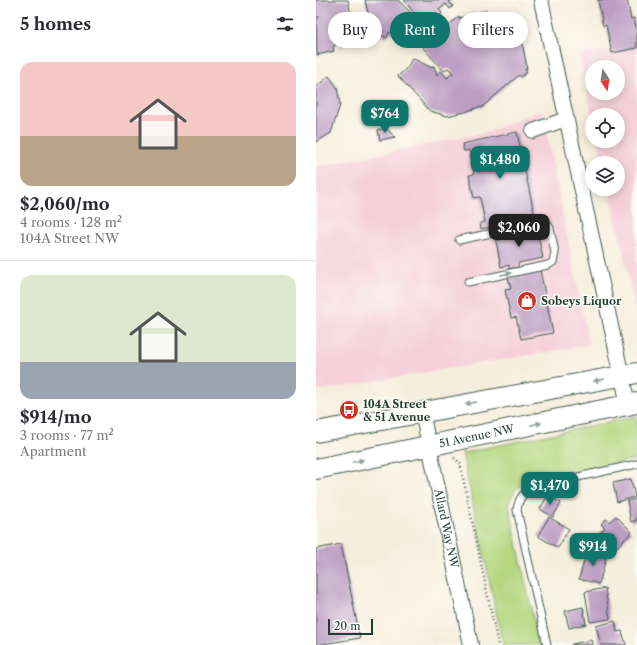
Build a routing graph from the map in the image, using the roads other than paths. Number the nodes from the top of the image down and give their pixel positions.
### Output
1 (541, 0) edge
2 (566, 119) junction
3 (533, 131) dead end
4 (459, 240) dead end
5 (468, 282) dead end
6 (629, 374) edge
7 (632, 404) edge
8 (422, 412) junction
9 (316, 432) edge
10 (429, 446) junction
11 (637, 464) edge
12 (316, 469) edge
13 (471, 645) edge
14 (547, 645) edge

1 - 2 street
2 - 3 street
2 - 6 street
5 -> 4 lane
6 - 7 street
6 -> 8 main road
10 -> 7 main road, 51 Avenue NW
8 - 9 main road
8 - 10 street, Allard Way NW
12 -> 10 main road, 51 Avenue NW
10 - 13 street, Allard Way NW
11 - 14 lane

